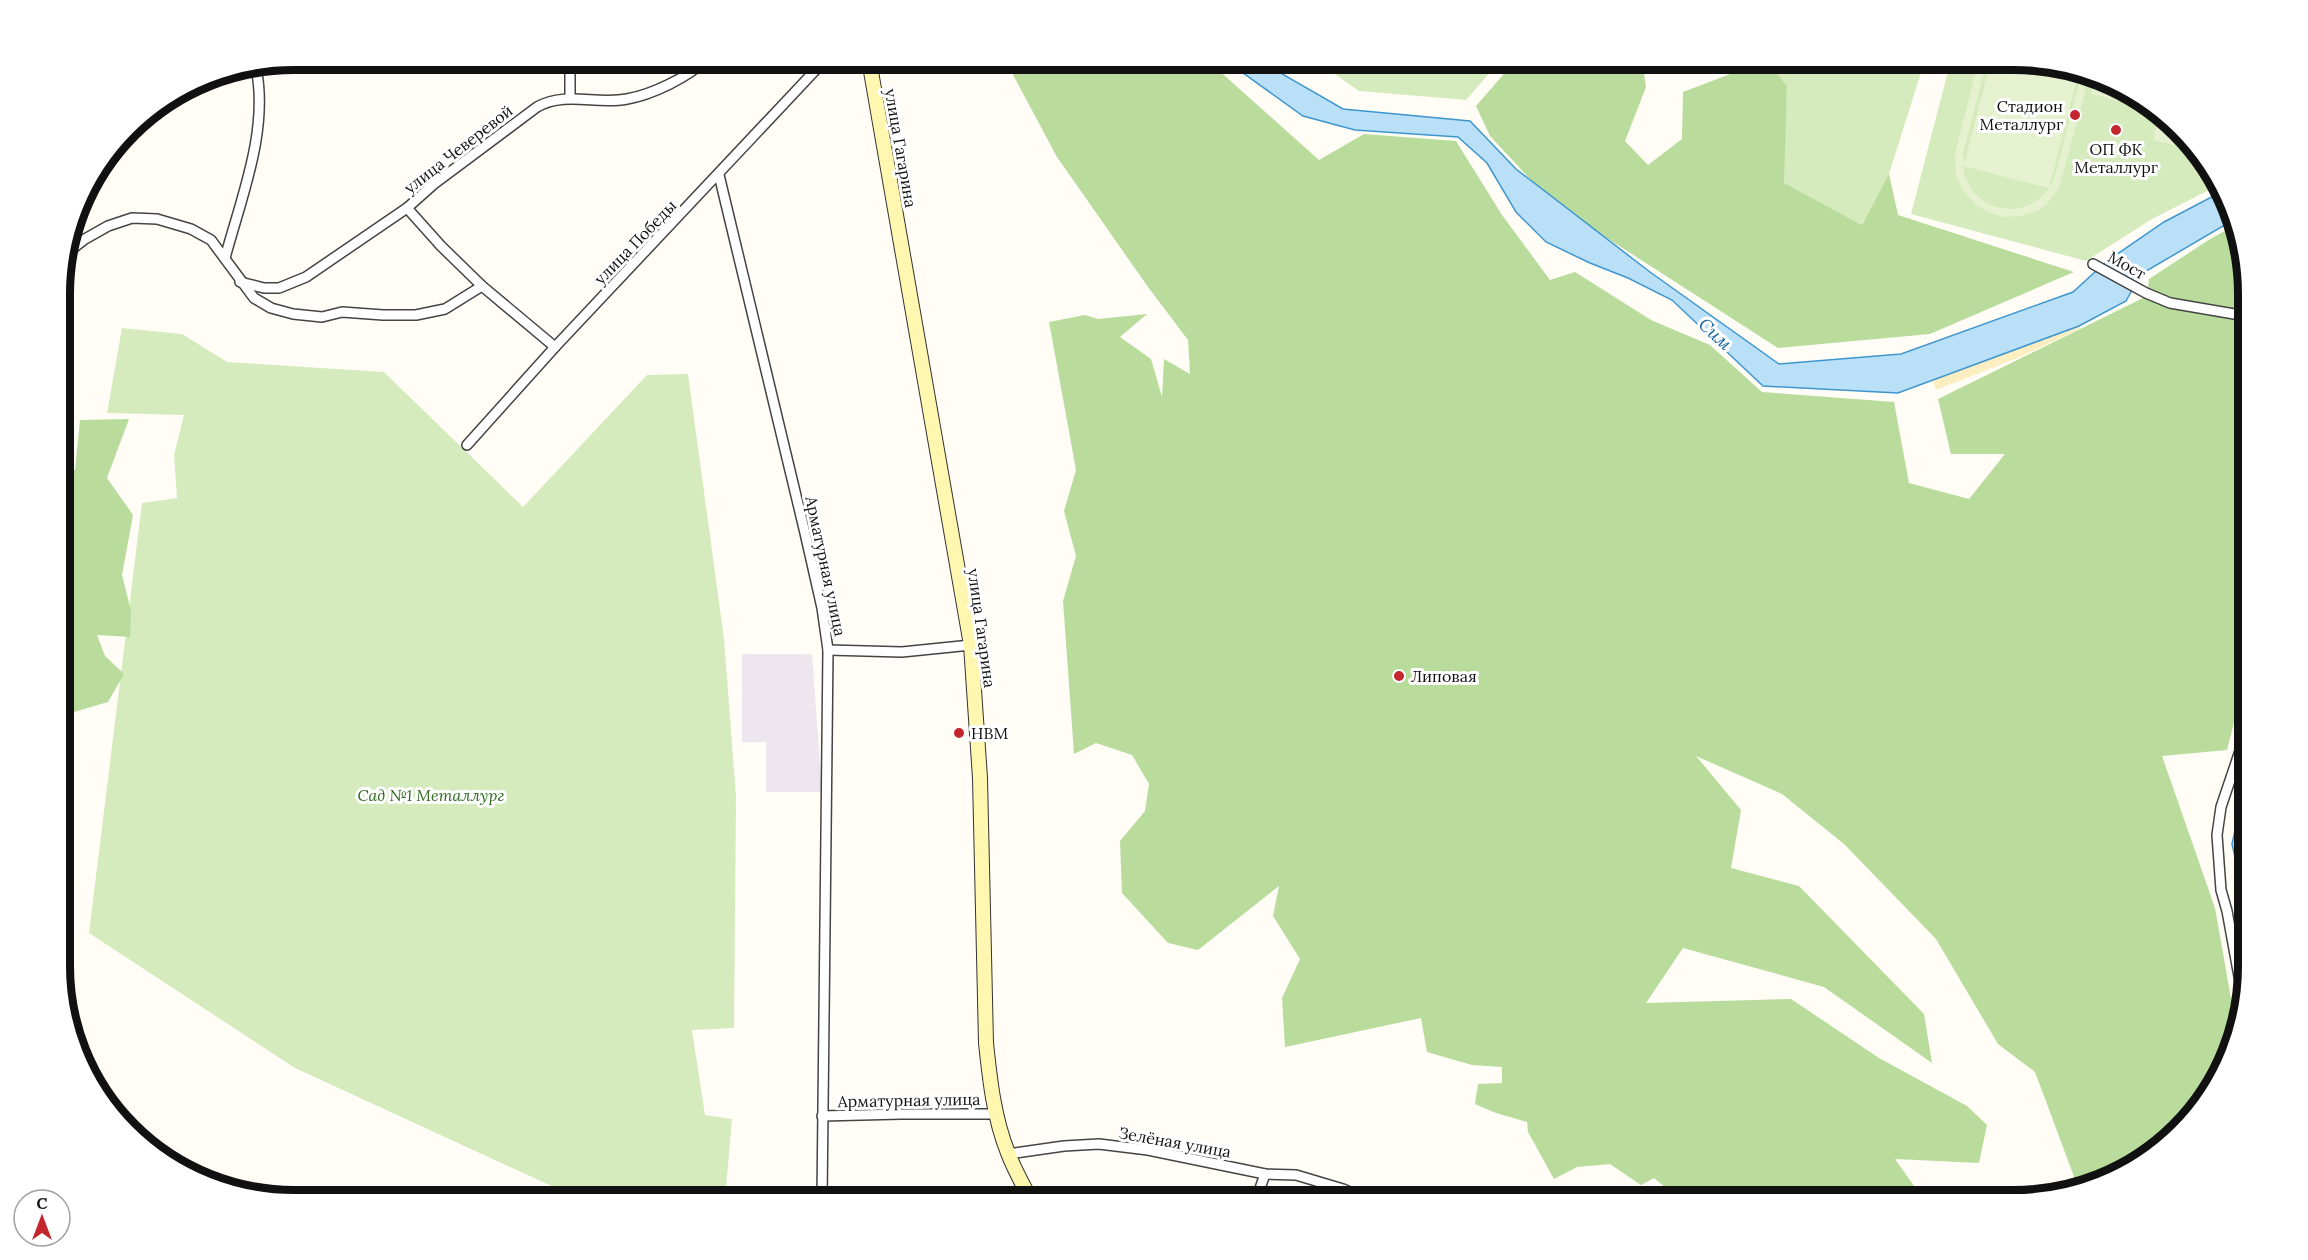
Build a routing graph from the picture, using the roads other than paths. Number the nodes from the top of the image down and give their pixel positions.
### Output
1 (570, 70) edge
2 (690, 70) edge
3 (816, 70) edge
4 (871, 70) edge
5 (257, 74) edge
6 (570, 98) junction
7 (719, 175) junction
8 (407, 208) junction
9 (76, 246) edge
10 (225, 258) junction
11 (2093, 264) dead end
12 (240, 282) junction
13 (482, 286) junction
14 (2238, 315) edge
15 (555, 347) junction
16 (466, 445) dead end
17 (971, 645) junction
18 (828, 650) junction
19 (2238, 757) edge
20 (2238, 970) edge
21 (996, 1114) junction
22 (822, 1116) junction
23 (1008, 1154) junction
24 (1265, 1174) junction
25 (822, 1190) edge
26 (1026, 1190) edge
27 (1259, 1190) edge
28 (1344, 1190) edge

1 - 6 street
2 - 6 street, улица Чеверевой
3 - 7 street, улица Победы
4 - 17 street, улица Гагарина
5 - 10 street
6 - 8 street, улица Чеверевой
7 - 15 street, улица Победы
7 - 18 street, Арматурная улица
8 - 12 street, улица Чеверевой
8 - 13 street
9 - 10 street
10 - 12 street
11 - 14 street, Мост
12 - 13 street
13 - 15 street
15 - 16 street, улица Победы
17 - 18 street
17 - 21 street, улица Гагарина
18 - 22 street, Арматурная улица
19 - 20 street
21 - 22 street, Арматурная улица
21 - 23 street, улица Гагарина
22 - 25 street, Арматурная улица
23 - 24 street, Зелёная улица
23 - 26 street, улица Гагарина
24 - 27 street
24 - 28 street, Зелёная улица

